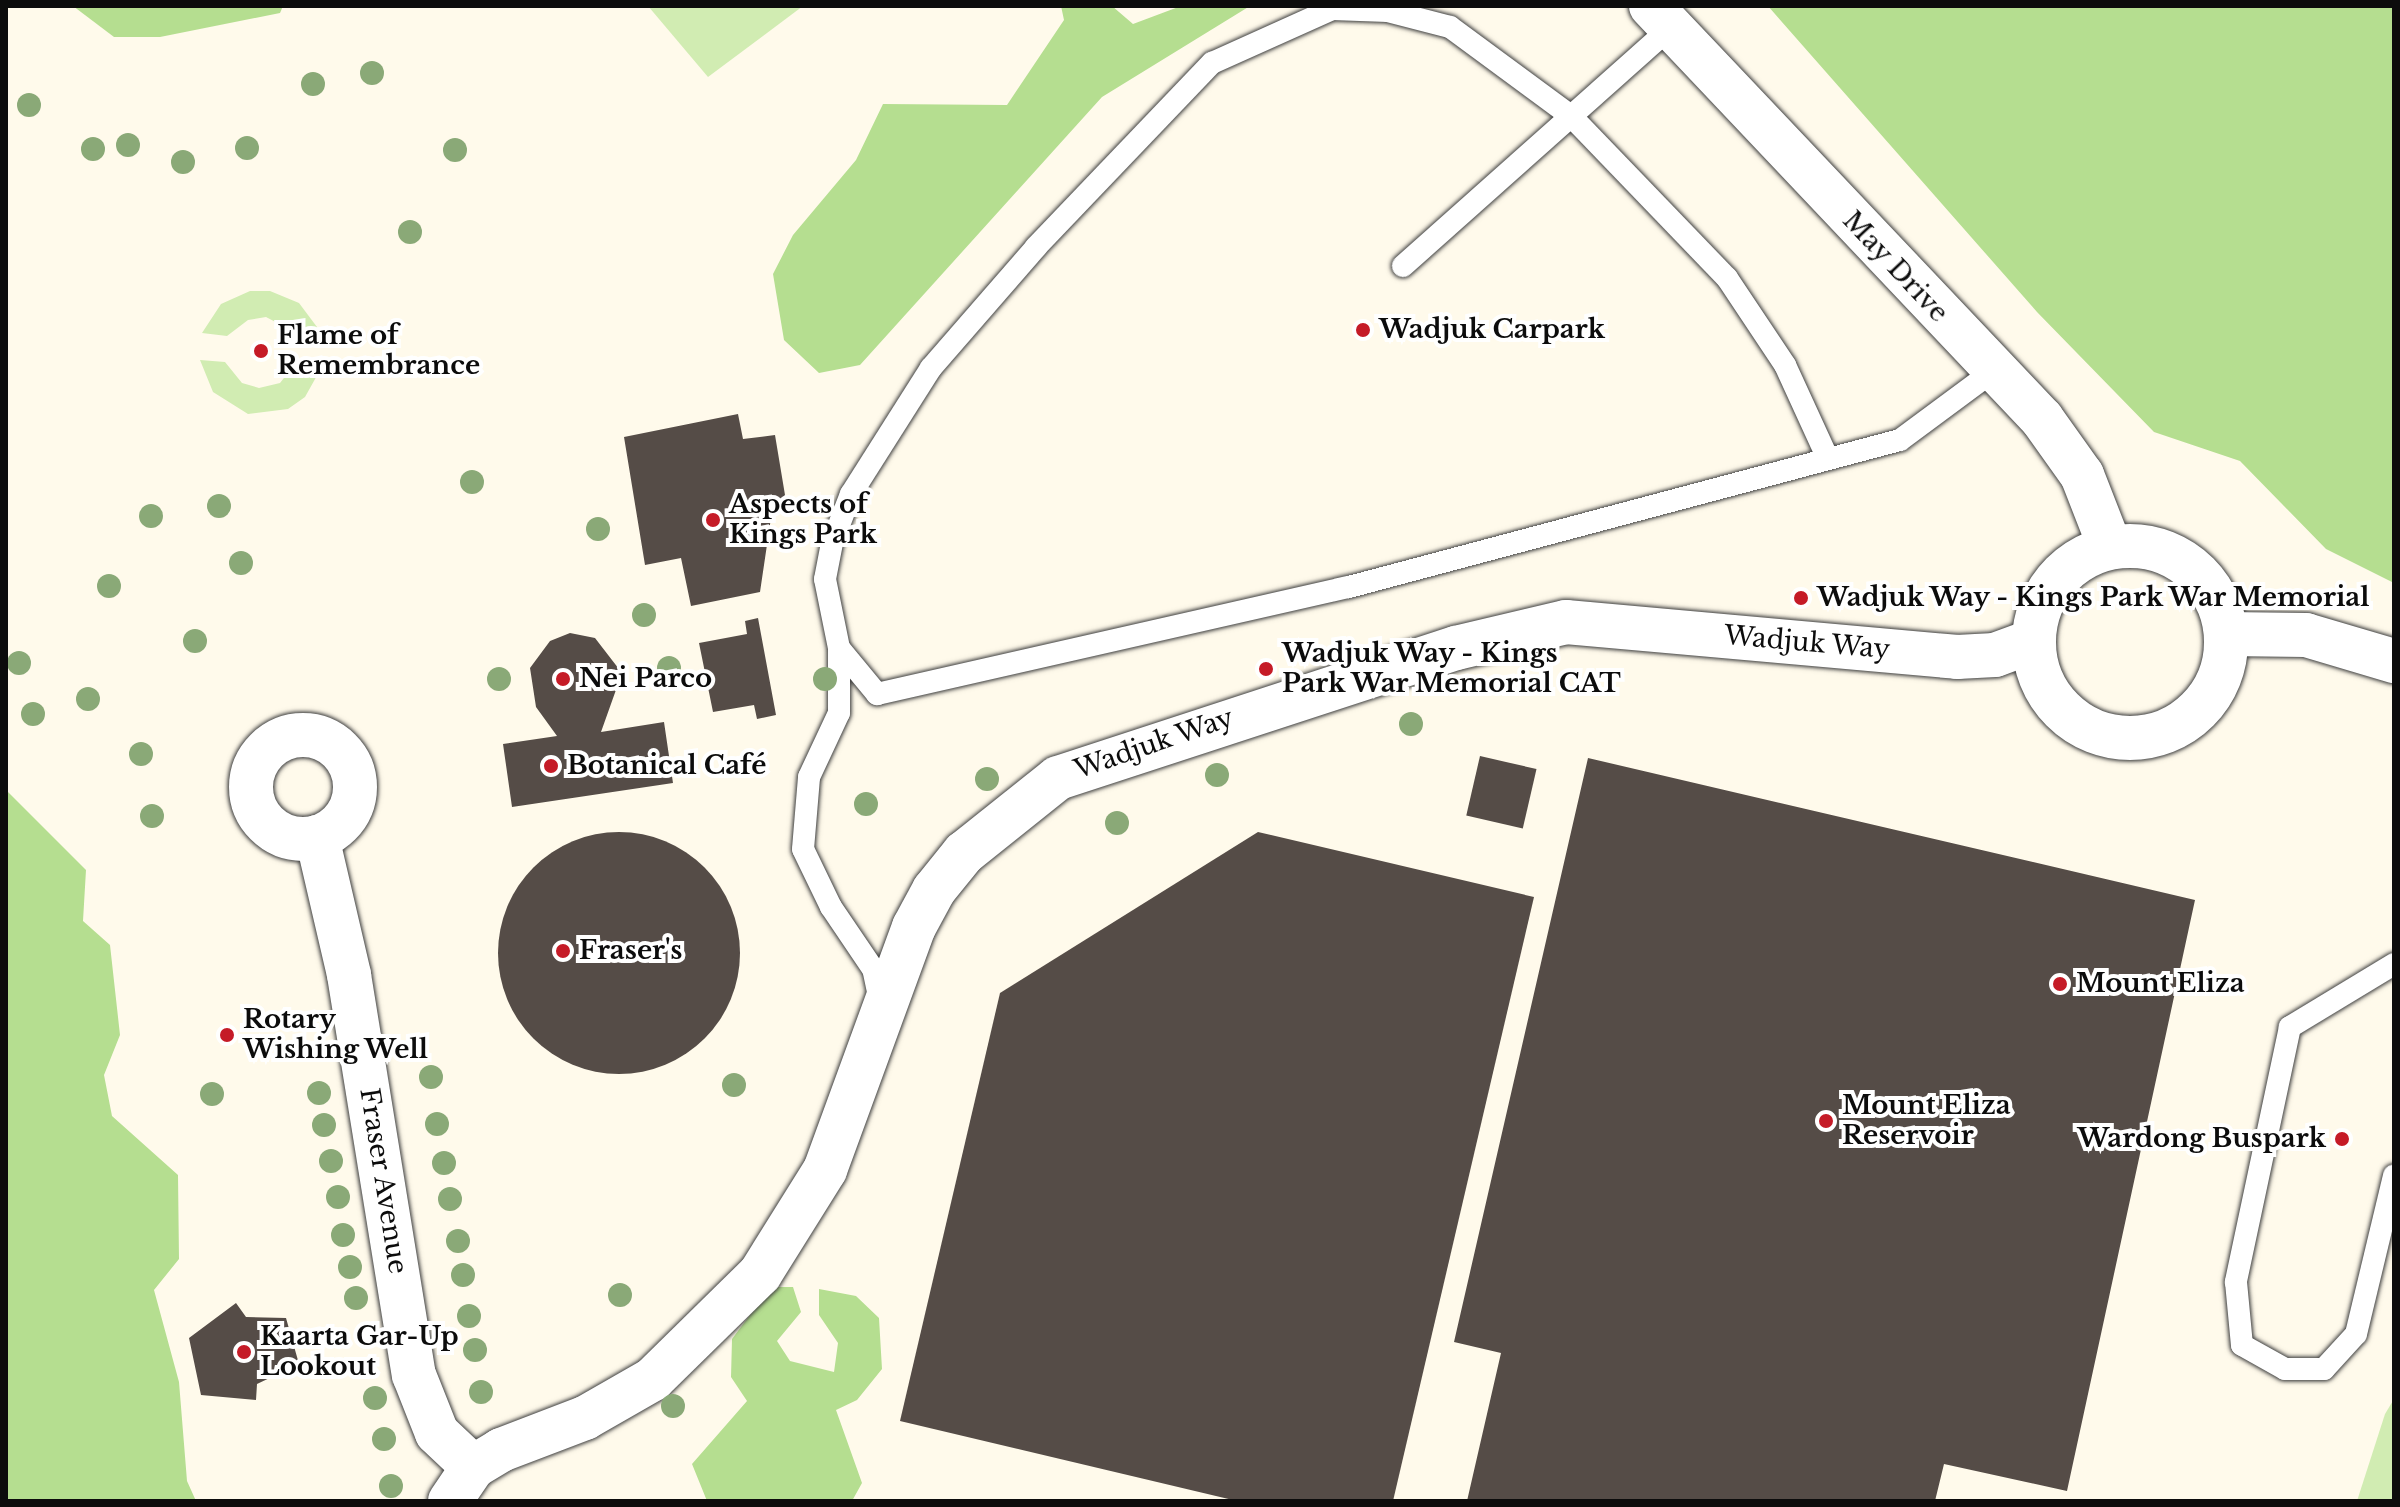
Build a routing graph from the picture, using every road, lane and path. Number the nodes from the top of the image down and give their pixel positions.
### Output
1 (1661, 17) edge
2 (1572, 117) junction
3 (1403, 266) dead end
4 (1992, 372) junction
5 (1828, 459) junction
6 (2110, 547) junction
7 (2226, 634) junction
8 (2033, 641) junction
9 (839, 648) junction
10 (2394, 661) edge
11 (317, 837) dead end
12 (2394, 964) edge
13 (884, 1016) junction
14 (2394, 1176) edge
15 (461, 1484) edge

1 - 2 lane
1 - 4 street, May Drive
2 - 3 lane
2 - 5 lane
2 - 9 lane
4 - 5 lane
4 - 6 street, May Drive
5 - 9 lane
6 - 7 street
6 - 8 street
7 - 8 street
7 - 10 street
8 - 13 street, Wadjuk Way
9 - 13 lane
11 - 15 street, Fraser Avenue
12 - 14 lane
13 - 15 street, Wadjuk Way

